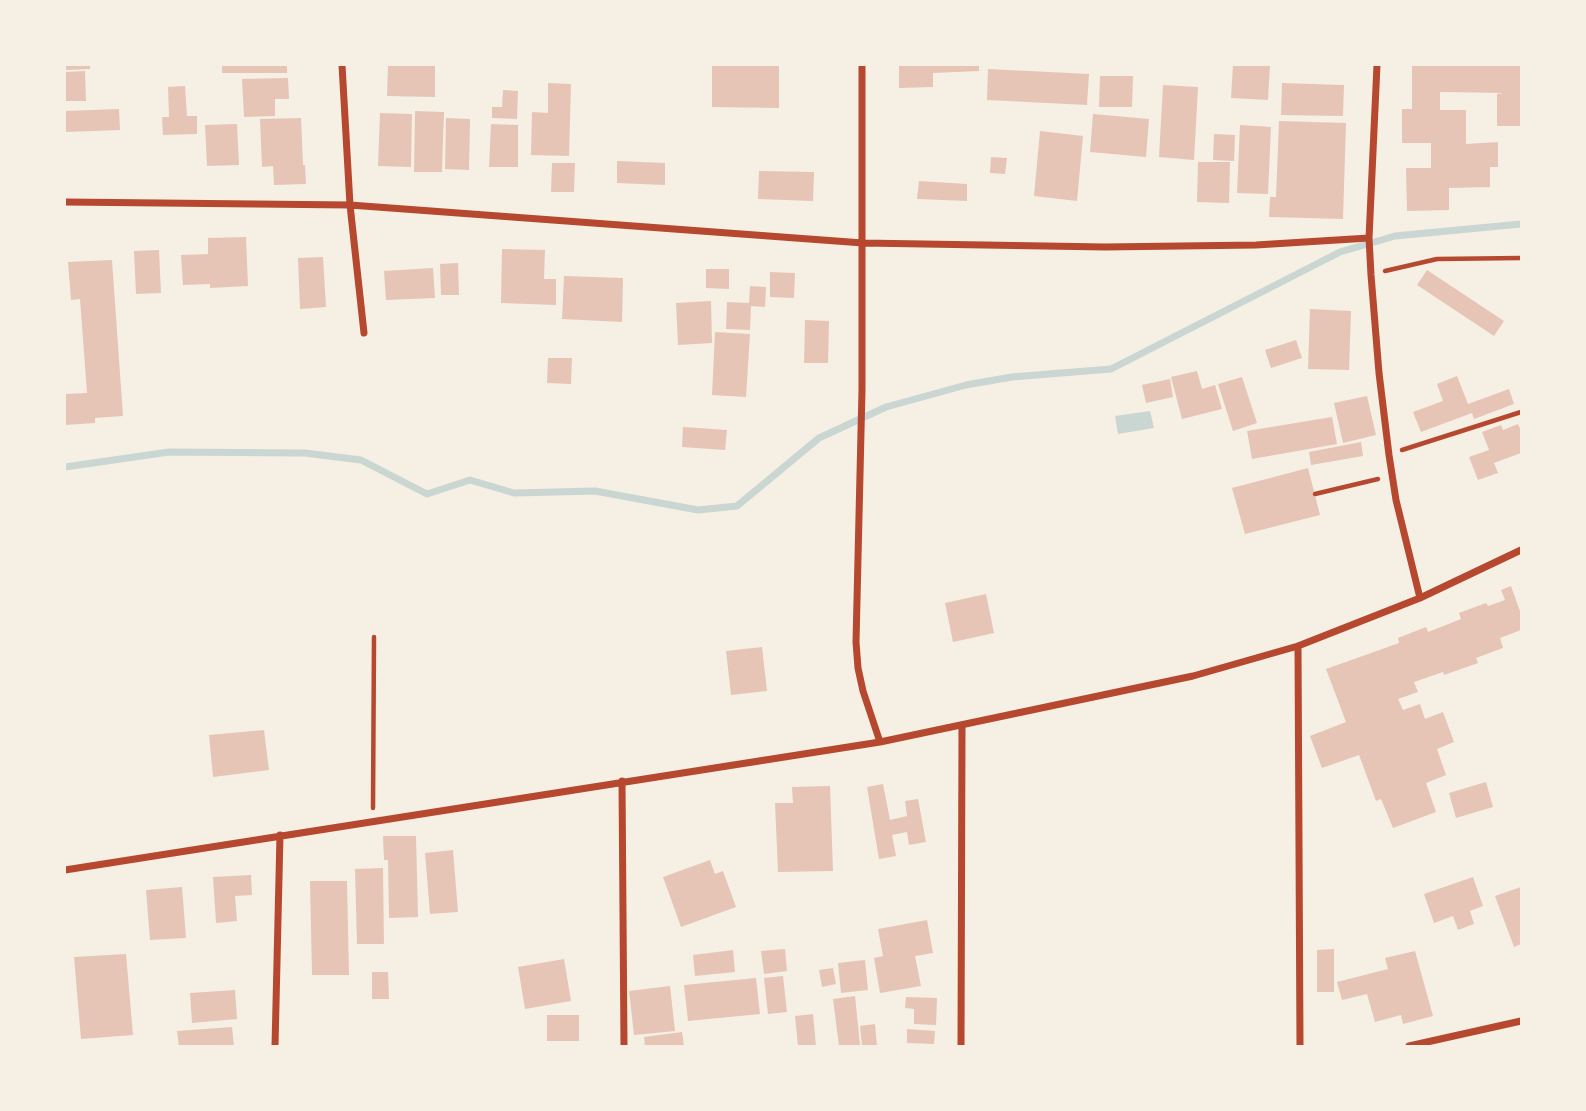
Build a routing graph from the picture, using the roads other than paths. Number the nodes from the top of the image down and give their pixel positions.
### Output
1 (342, 65) edge
2 (862, 65) edge
3 (1377, 65) edge
4 (65, 202) edge
5 (350, 205) junction
6 (1369, 239) junction
7 (863, 243) junction
8 (364, 333) dead end
9 (1521, 550) edge
10 (1420, 598) junction
11 (1298, 646) junction
12 (962, 726) junction
13 (880, 742) junction
14 (622, 781) junction
15 (279, 835) junction
16 (65, 870) edge
17 (1521, 1021) edge
18 (275, 1046) edge
19 (624, 1046) edge
20 (961, 1046) edge
21 (1300, 1046) edge
22 (1409, 1046) edge

1 - 5 street
2 - 7 street
3 - 6 street
4 - 5 street
5 - 7 street
5 - 8 street
6 - 7 street
6 - 10 street
7 - 13 street
9 - 10 street
10 - 11 street
11 - 12 street
11 - 21 street
12 - 13 street
12 - 20 street
13 - 14 street
14 - 15 street
14 - 19 street
15 - 16 street
15 - 18 street
17 - 22 street

